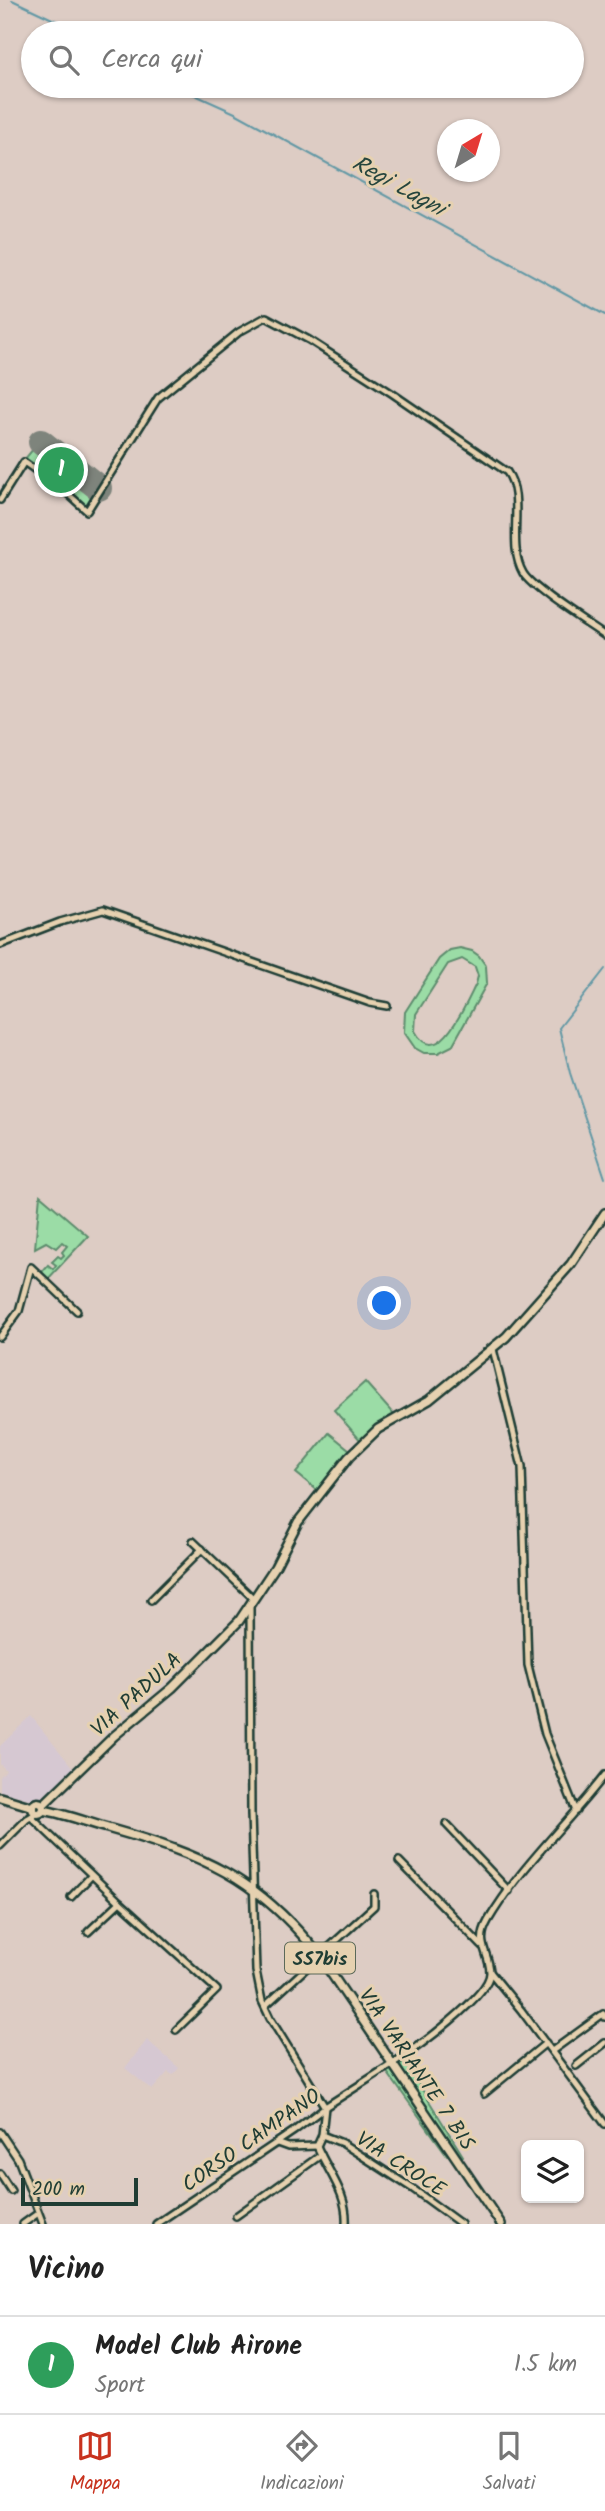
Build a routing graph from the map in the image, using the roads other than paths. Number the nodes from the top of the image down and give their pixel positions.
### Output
1 (0, 500) edge
2 (605, 636) edge
3 (0, 945) edge
4 (387, 1006) dead end
5 (605, 1213) edge
6 (77, 1311) dead end
7 (0, 1337) edge
8 (493, 1349) junction
9 (193, 1541) dead end
10 (202, 1549) junction
11 (151, 1600) dead end
12 (252, 1603) junction
13 (605, 1775) edge
14 (0, 1797) edge
15 (35, 1811) junction
16 (576, 1811) junction
17 (446, 1824) dead end
18 (0, 1846) edge
19 (399, 1861) dead end
20 (91, 1875) junction
21 (253, 1889) junction
22 (509, 1891) junction
23 (374, 1894) dead end
24 (71, 1897) dead end
25 (120, 1902) junction
26 (88, 1931) dead end
27 (482, 1946) junction
28 (319, 1956) junction
29 (491, 1973) junction
30 (265, 2006) junction
31 (605, 2017) edge
32 (176, 2030) dead end
33 (546, 2043) junction
34 (605, 2043) edge
35 (552, 2051) junction
36 (395, 2062) dead end
37 (388, 2066) dead end
38 (572, 2069) junction
39 (484, 2094) dead end
40 (325, 2107) junction
41 (605, 2124) edge
42 (0, 2133) edge
43 (322, 2135) junction
44 (277, 2143) junction
45 (317, 2146) junction
46 (321, 2155) junction
47 (0, 2174) edge
48 (11, 2191) dead end
49 (37, 2214) junction
50 (236, 2216) dead end
51 (23, 2224) edge
52 (43, 2224) edge
53 (156, 2224) edge
54 (346, 2224) edge
55 (461, 2224) edge
56 (501, 2224) edge

1 - 2 street
3 - 4 street
5 - 8 main road, VIA PADULA
6 - 7 street
8 - 12 main road, VIA PADULA
8 - 16 street
9 - 10 street
10 - 11 street
10 - 12 street
12 - 15 main road, VIA PADULA
12 - 21 street
13 - 16 street
14 - 15 main road, VIA VARIANTE 7 BIS / SS7bis
15 - 18 street
15 - 20 street
15 - 21 main road, VIA VARIANTE 7 BIS / SS7bis
16 - 22 street
17 - 22 street
19 - 27 street
20 - 24 street
20 - 25 street
21 - 28 main road, VIA VARIANTE 7 BIS / SS7bis
21 - 30 street
22 - 27 street
23 - 28 street
25 - 26 street
25 - 32 street
27 - 29 street
28 - 30 street
28 - 56 main road, VIA VARIANTE 7 BIS / SS7bis
29 - 33 street
29 - 36 street
30 - 40 street
31 - 35 street
33 - 35 street
33 - 39 street
34 - 38 street
35 - 38 street
37 - 40 street, CORSO CAMPANO
38 - 41 street
40 - 43 street
40 - 44 street, CORSO CAMPANO
42 - 49 street
43 - 45 street
43 - 55 street, VIA CROCE
44 - 45 street
44 - 53 street, CORSO CAMPANO
45 - 46 street
46 - 50 street
46 - 54 street
47 - 48 street
49 - 51 street
49 - 52 street

